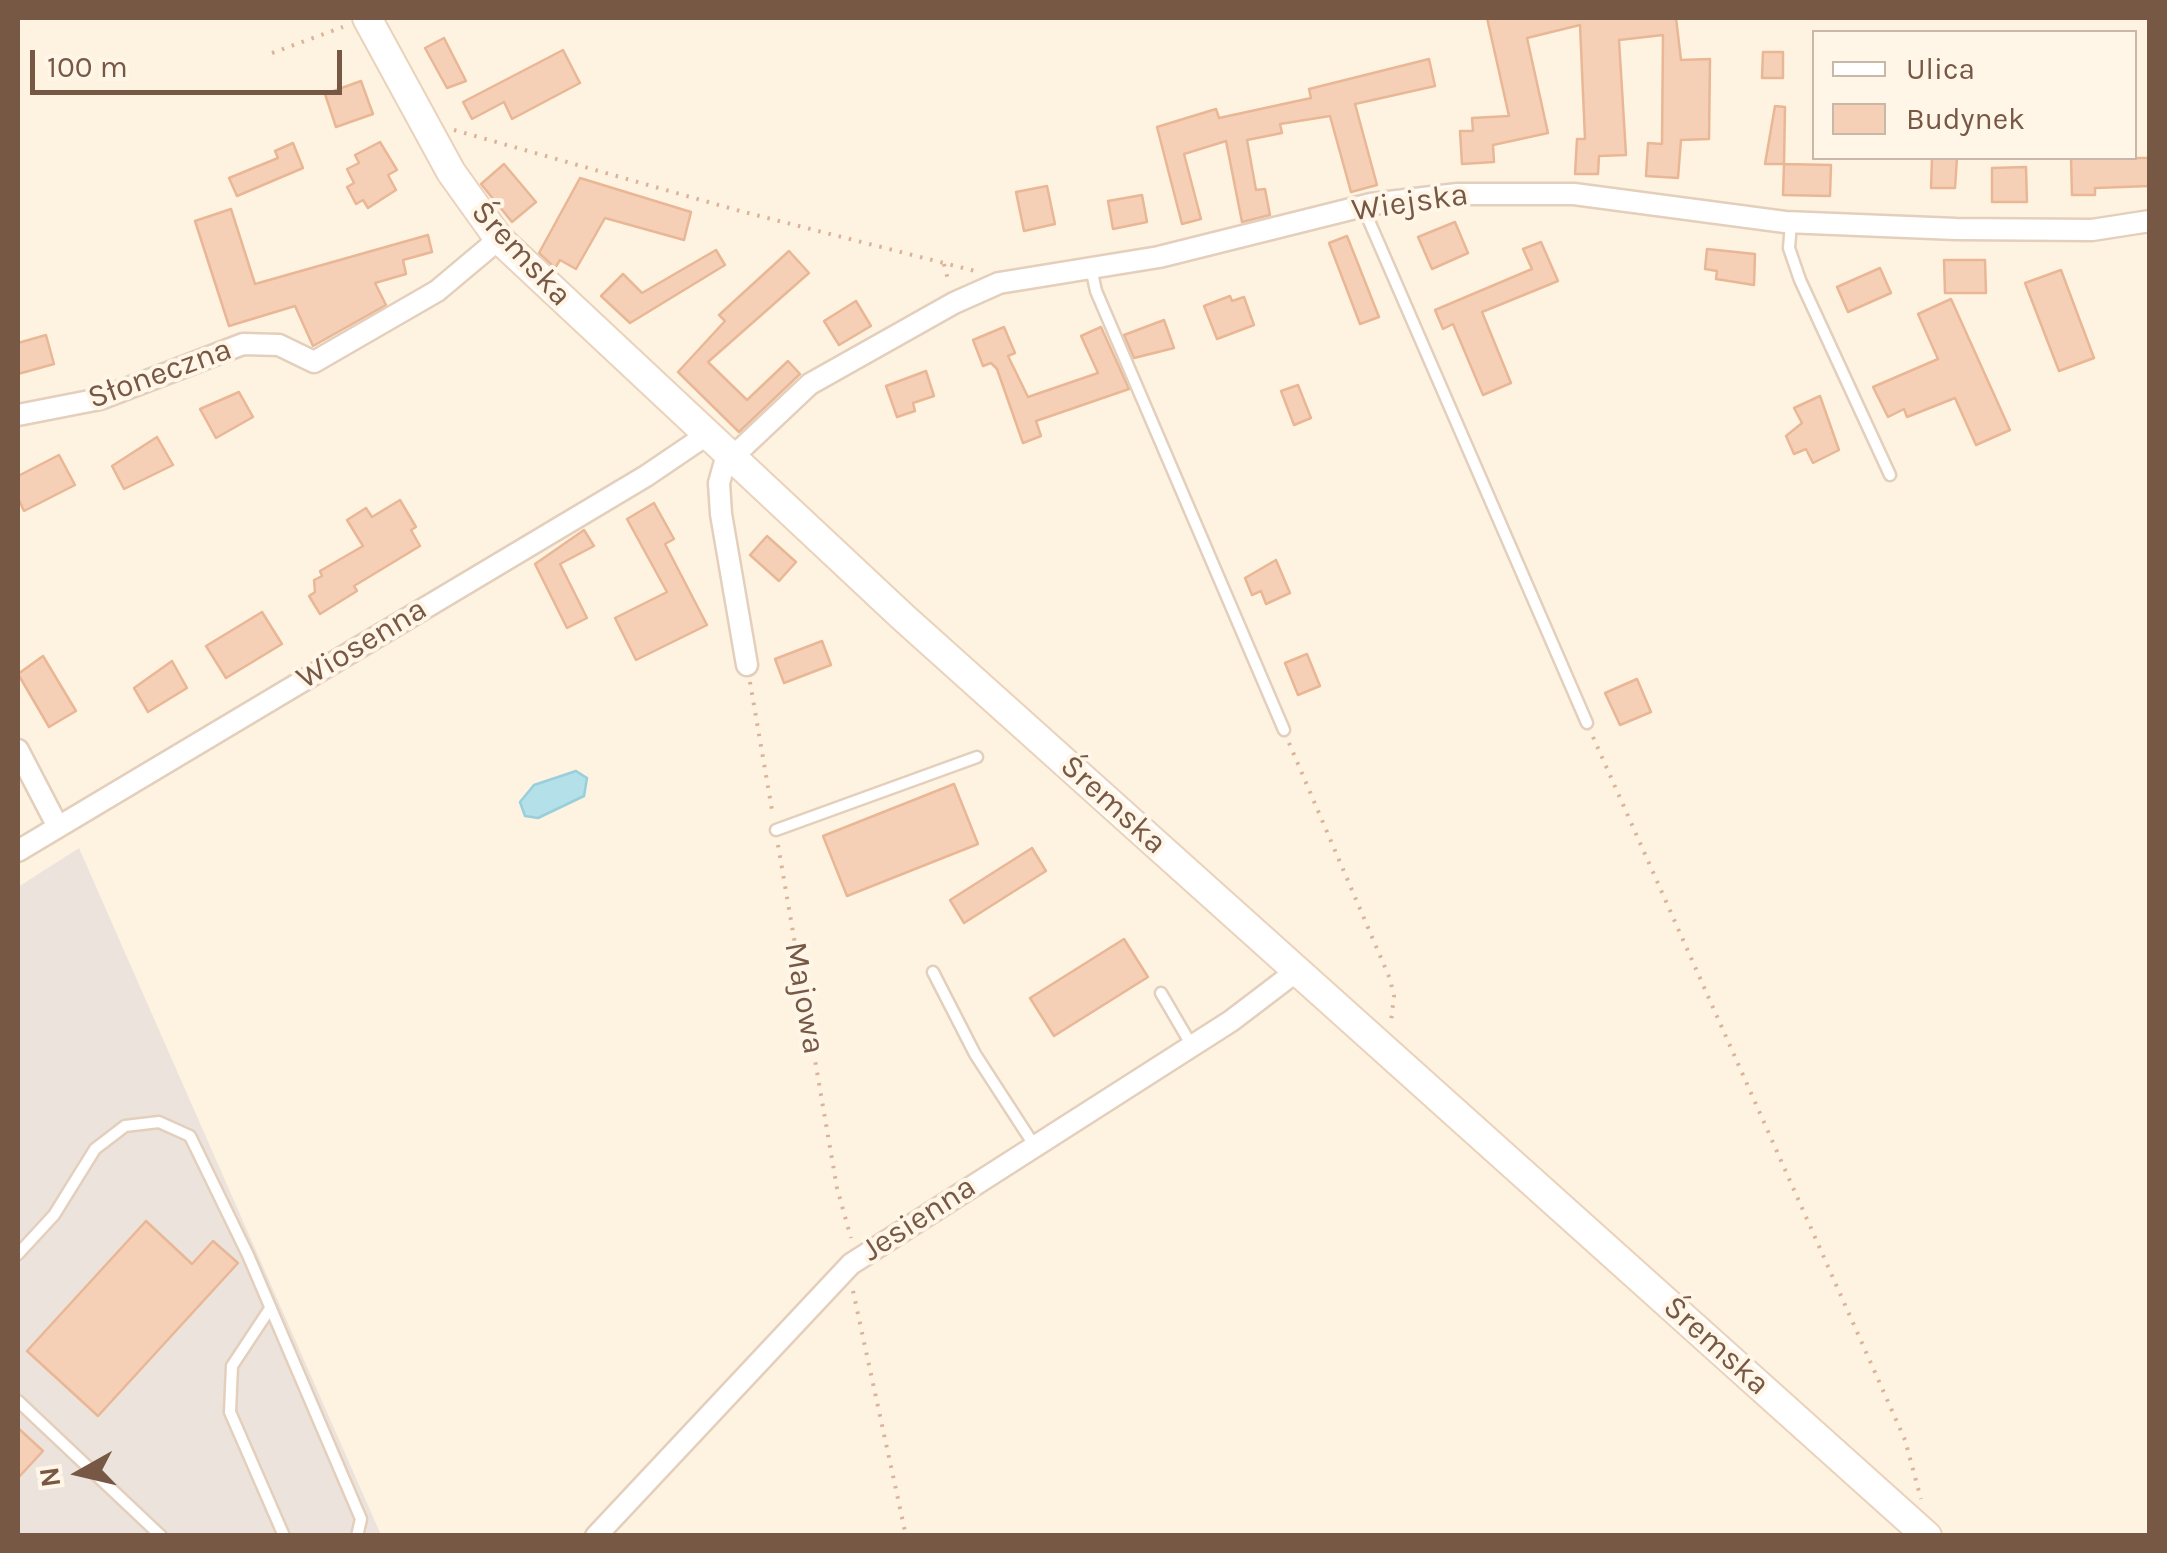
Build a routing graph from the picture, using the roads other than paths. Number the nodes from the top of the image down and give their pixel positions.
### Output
1 (361, 20) edge
2 (1362, 206) junction
3 (2150, 220) edge
4 (1791, 222) junction
5 (499, 239) junction
6 (1090, 268) junction
7 (18, 415) edge
8 (705, 436) junction
9 (730, 459) junction
10 (1890, 475) dead end
11 (747, 666) road end
12 (1587, 724) road end
13 (1284, 730) road end
14 (18, 750) edge
15 (977, 757) dead end
16 (58, 827) junction
17 (776, 830) road end
18 (18, 852) edge
19 (1298, 970) junction
20 (933, 972) dead end
21 (1161, 993) dead end
22 (1192, 1046) junction
23 (1034, 1145) junction
24 (18, 1254) edge
25 (269, 1310) junction
26 (18, 1402) edge
27 (1917, 1527) edge
28 (161, 1536) edge
29 (284, 1536) edge
30 (358, 1536) edge
31 (596, 1536) edge

1 - 5 main road, Śremska
2 - 4 street, Wiejska
2 - 6 street, Wiejska
2 - 12 lane
3 - 4 street, Wiejska
4 - 10 lane
5 - 7 street, Słoneczna
5 - 8 main road, Śremska
6 - 9 street, Wiejska
6 - 13 lane
8 - 9 main road, Śremska
8 - 16 street, Wiosenna
9 - 11 street
9 - 19 main road, Śremska
14 - 16 street
15 - 17 lane
16 - 18 street, Wiosenna
19 - 22 street, Jesienna
19 - 27 main road, Śremska
20 - 23 lane
21 - 22 lane
22 - 23 street, Jesienna
23 - 31 street, Jesienna
24 - 25 lane
25 - 29 lane
25 - 30 lane
26 - 28 lane

